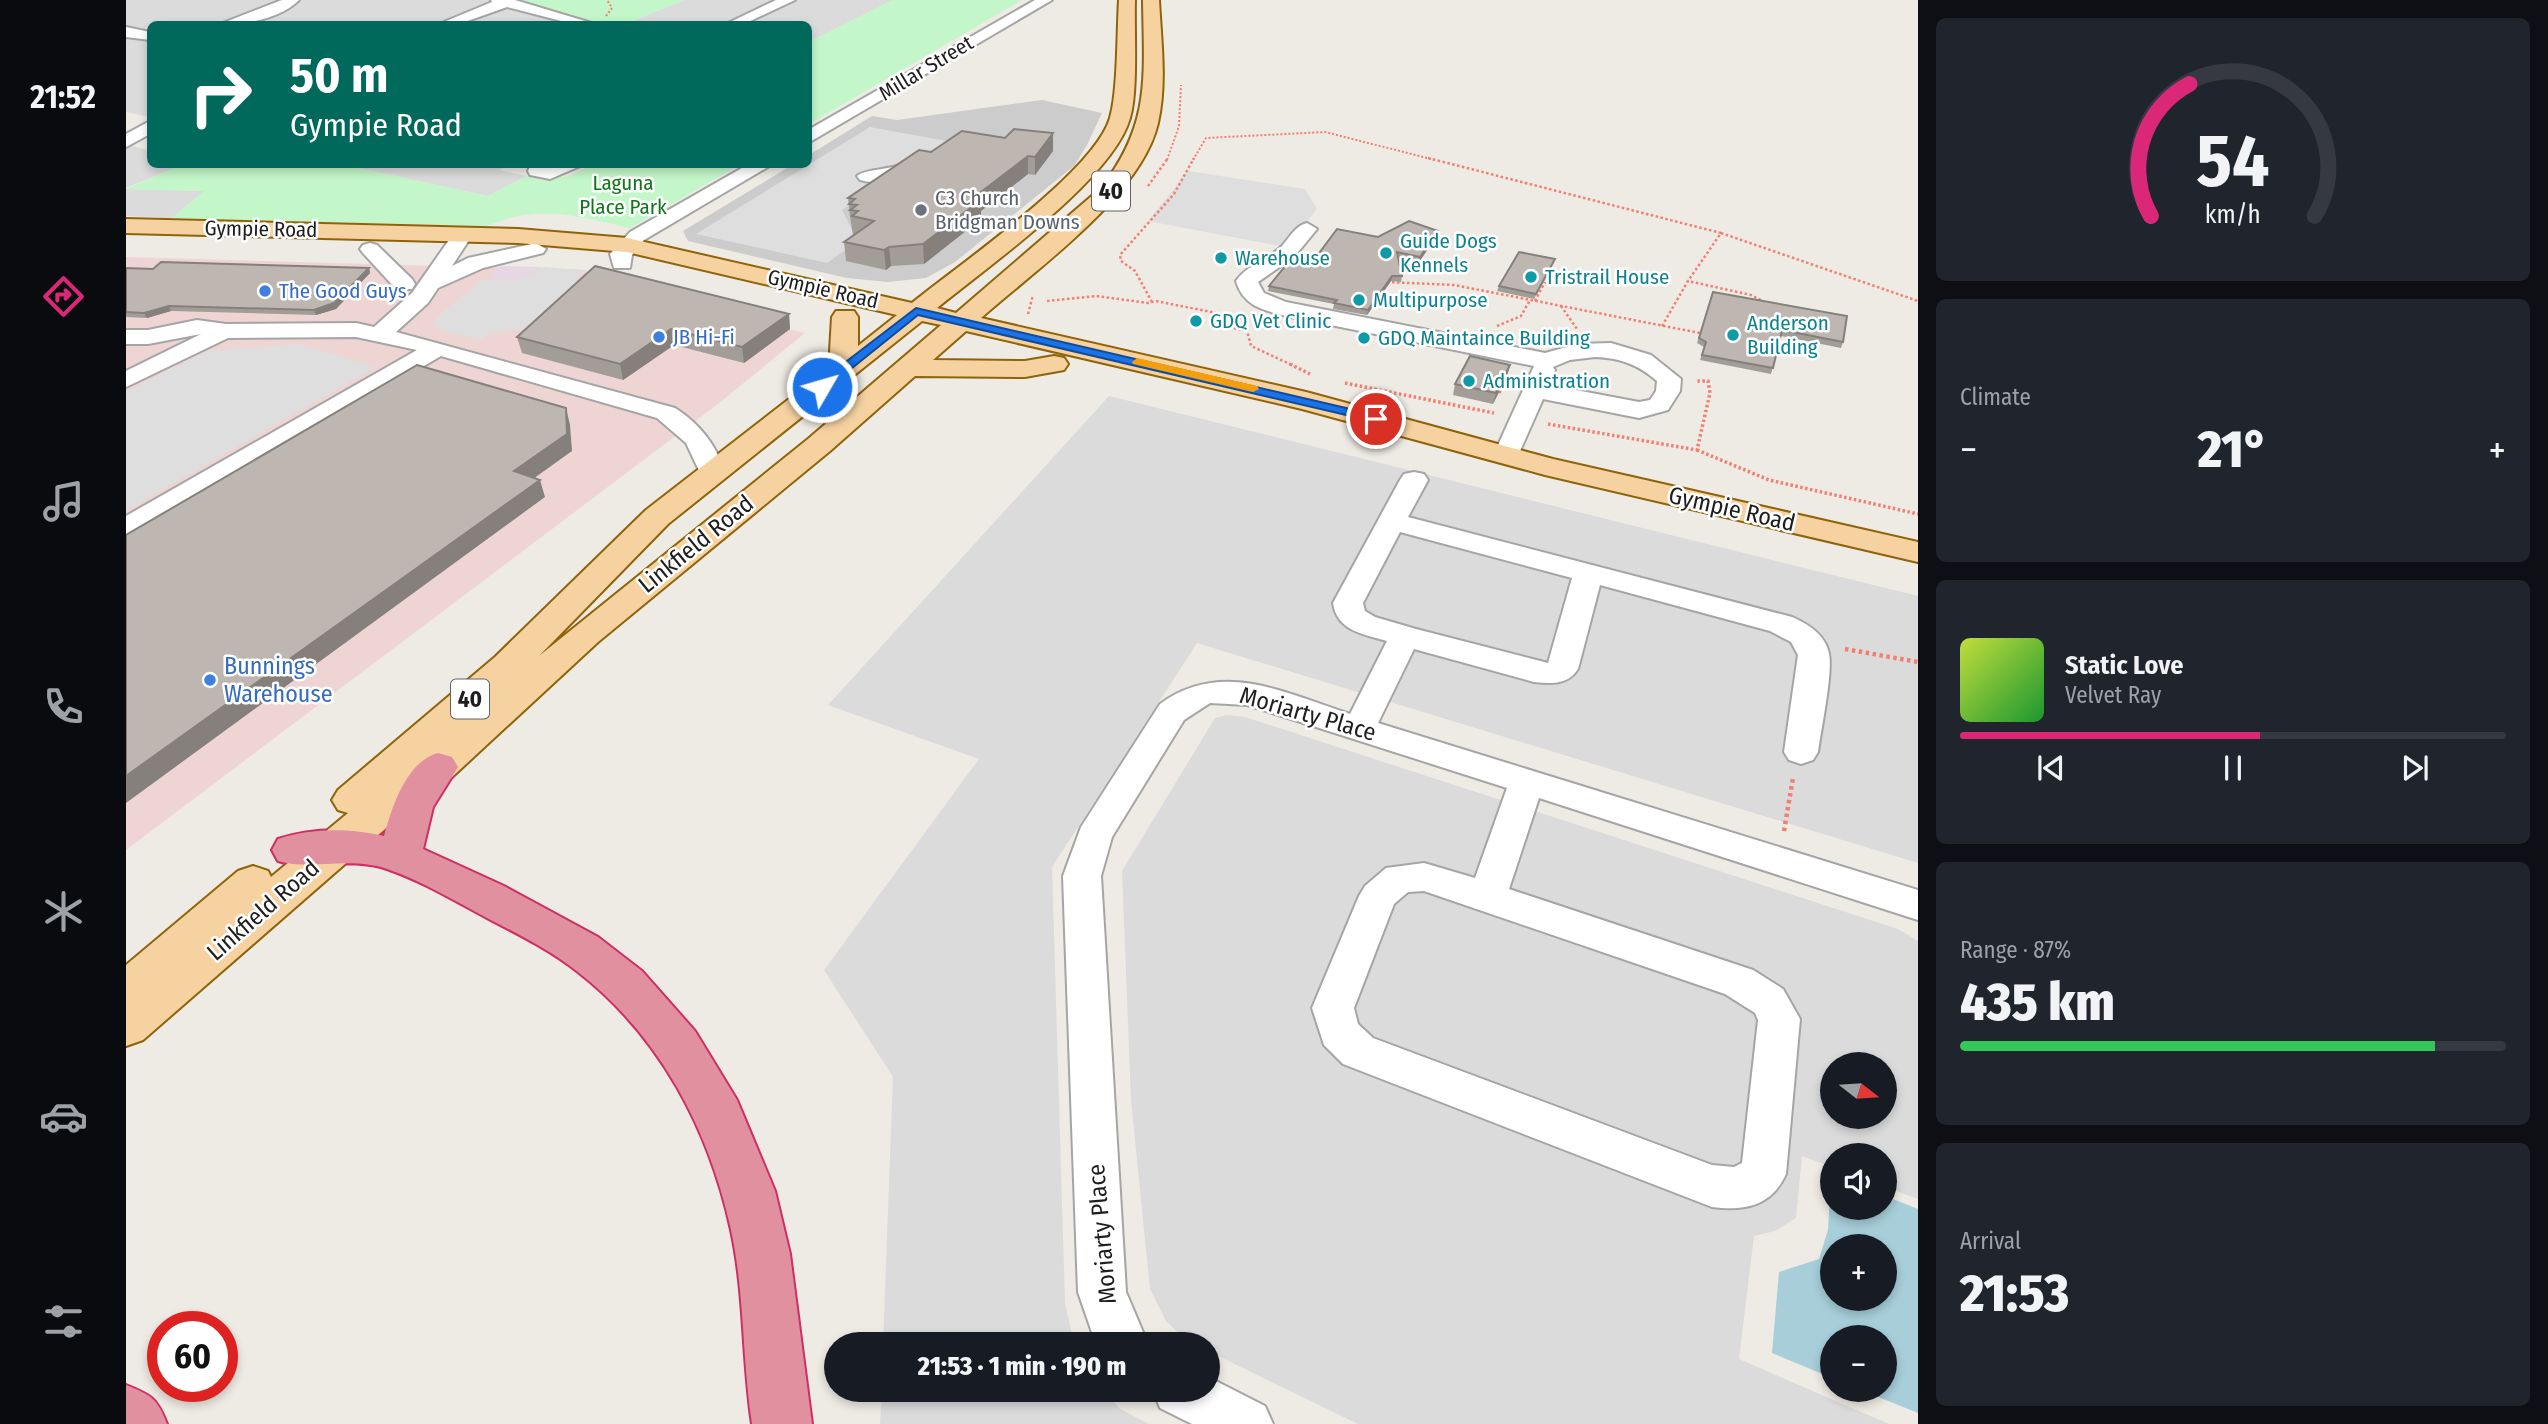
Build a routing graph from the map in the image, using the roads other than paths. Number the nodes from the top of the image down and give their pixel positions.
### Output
1 (292, 0) edge
2 (788, 0) edge
3 (1045, 0) edge
4 (1127, 0) edge
5 (1152, 0) edge
6 (502, 1) edge
7 (237, 21) edge
8 (453, 21) edge
9 (577, 21) edge
10 (740, 21) edge
11 (126, 32) edge
12 (147, 36) edge
13 (126, 122) edge
14 (147, 126) edge
15 (147, 128) edge
16 (812, 136) edge
17 (126, 142) edge
18 (147, 147) edge
19 (902, 163) edge
20 (539, 168) edge
21 (565, 168) edge
22 (757, 168) edge
23 (867, 176) dead end
24 (671, 220) junction
25 (126, 226) edge
26 (1307, 229) dead end
27 (126, 241) edge
28 (448, 241) junction
29 (370, 249) junction
30 (536, 249) junction
31 (625, 254) junction
32 (668, 254) junction
33 (404, 284) junction
34 (431, 284) junction
35 (1000, 288) junction
36 (945, 289) junction
37 (849, 307) junction
38 (916, 312) junction
39 (895, 329) junction
40 (356, 330) junction
41 (950, 330) junction
42 (226, 331) junction
43 (380, 334) junction
44 (1016, 334) junction
45 (126, 337) edge
46 (438, 348) junction
47 (1547, 361) junction
48 (1054, 364) junction
49 (907, 368) junction
50 (843, 370) junction
51 (126, 380) edge
52 (1535, 390) junction
53 (1507, 454) junction
54 (1545, 466) junction
55 (713, 473) junction
56 (1414, 480) dead end
57 (1391, 522) junction
58 (126, 528) edge
59 (1918, 552) edge
60 (1588, 574) junction
61 (1405, 636) junction
62 (1359, 728) junction
63 (1801, 752) road end
64 (438, 767) junction
65 (1527, 780) junction
66 (340, 844) junction
67 (293, 850) junction
68 (400, 856) junction
69 (1488, 897) junction
70 (1918, 905) edge
71 (126, 993) edge
72 (126, 1026) edge
73 (1116, 1332) edge
74 (1202, 1402) edge
75 (126, 1415) edge
76 (137, 1424) edge
77 (782, 1424) edge
78 (1247, 1424) edge

1 - 7 street
2 - 10 street
3 - 16 street, Millar Street
4 - 36 main road, Linkfield Road / 40
5 - 35 main road, Linkfield Road / 40
6 - 8 street
6 - 9 street
11 - 12 street
13 - 14 street
15 - 17 street
17 - 18 street
19 - 23 street
20 - 21 street
22 - 24 street
24 - 31 street
24 - 32 street
25 - 28 main road, Gympie Road
26 - 47 street
27 - 29 main road, Gympie Road
28 - 29 main road, Gympie Road
28 - 30 main road, Gympie Road
28 - 31 main road, Gympie Road
28 - 33 street
28 - 34 street
29 - 33 street
30 - 31 main road, Gympie Road
30 - 34 street
31 - 32 main road, Gympie Road
31 - 37 main road, Gympie Road
32 - 37 main road, Gympie Road
33 - 40 street
34 - 43 street
35 - 41 main road, Linkfield Road / 40
35 - 44 main road
36 - 37 main road
36 - 38 main road, Linkfield Road / 40
37 - 38 main road, Gympie Road
37 - 39 main road, Gympie Road
37 - 50 main road
38 - 39 main road, Linkfield Road / 40
38 - 41 main road, Gympie Road
39 - 41 main road, Gympie Road
39 - 50 main road, Linkfield Road / 40
40 - 42 street
40 - 43 street
41 - 44 main road, Gympie Road
41 - 48 main road, Gympie Road
41 - 49 main road, Linkfield Road / 40
42 - 45 street
42 - 51 street
43 - 46 street
44 - 53 main road, Gympie Road
46 - 55 street
46 - 58 street
47 - 52 street
47 - 52 street
48 - 49 main road
48 - 54 main road, Gympie Road
49 - 64 main road, Linkfield Road / 40
50 - 55 main road, Linkfield Road / 40
52 - 53 street
53 - 54 main road, Gympie Road
54 - 59 main road, Gympie Road
55 - 67 main road, Linkfield Road / 40
56 - 57 street
57 - 60 street
57 - 61 street
60 - 61 street
60 - 63 street
61 - 62 street
62 - 65 street, Moriarty Place
62 - 73 street, Moriarty Place
64 - 66 main road, Linkfield Road / 40
64 - 68 highway
65 - 69 street
65 - 70 street, Moriarty Place
66 - 67 highway
66 - 68 highway
66 - 72 main road, Linkfield Road / 40
67 - 71 main road, Linkfield Road / 40
68 - 77 highway
69 - 69 street
74 - 78 street
75 - 76 highway

